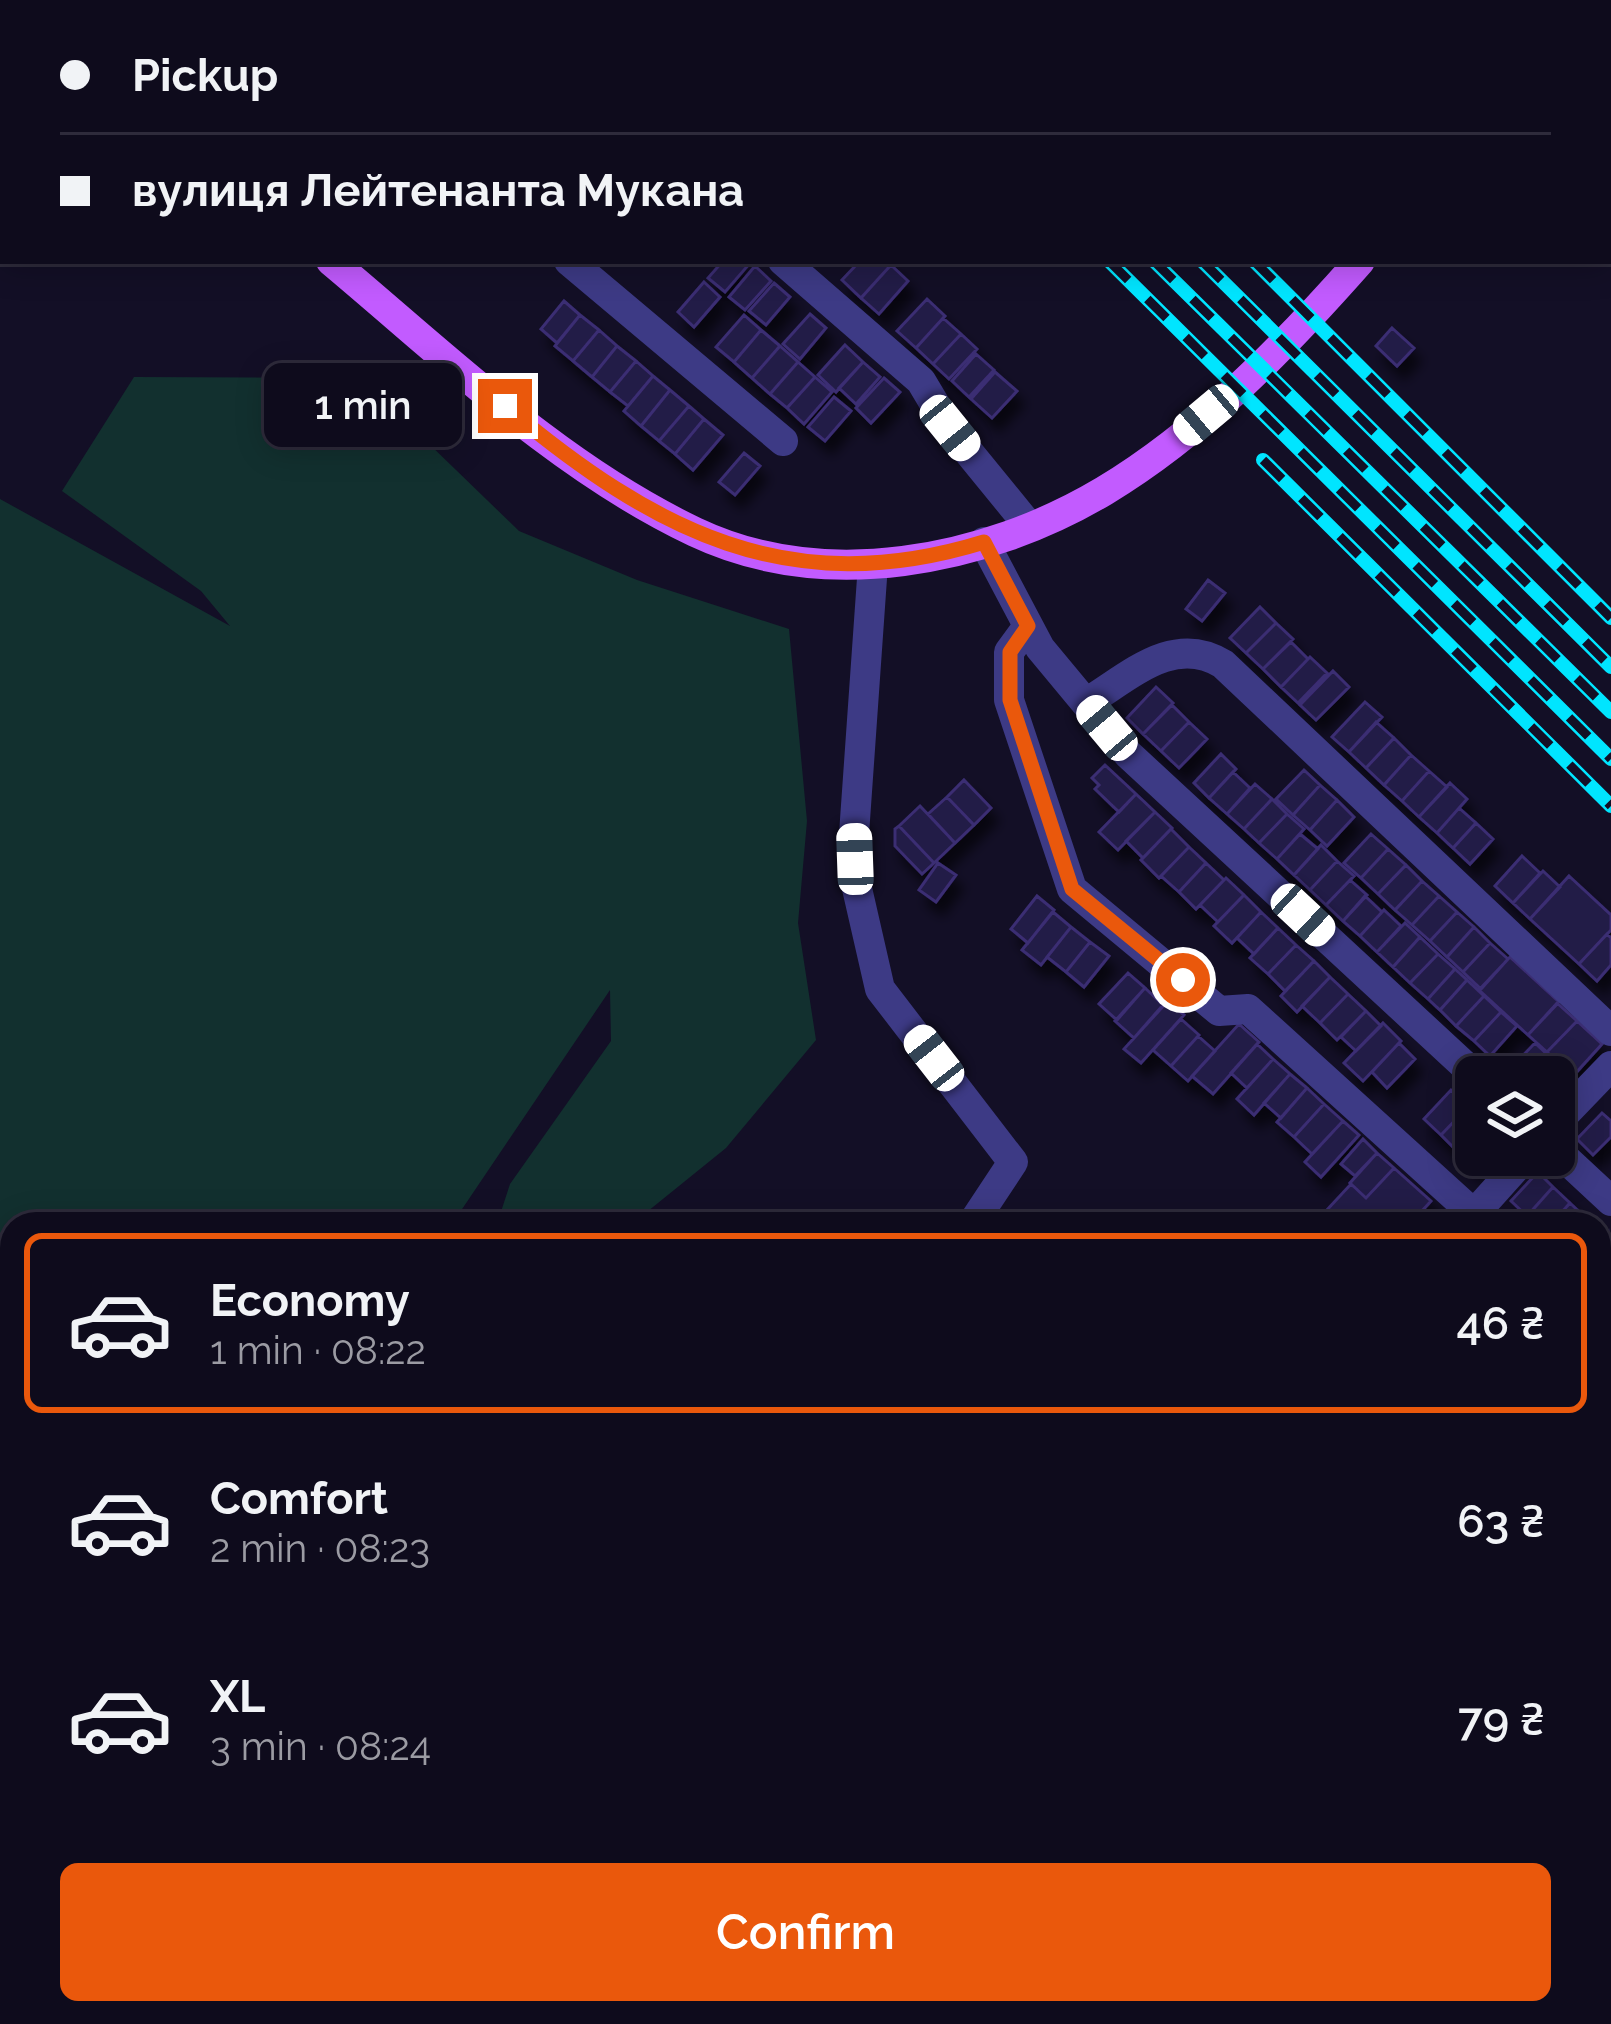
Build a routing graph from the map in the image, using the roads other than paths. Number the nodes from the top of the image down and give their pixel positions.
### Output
1 (335, 264) edge
2 (572, 264) edge
3 (786, 264) edge
4 (1357, 264) edge
5 (783, 442) dead end
6 (1029, 526) junction
7 (984, 542) junction
8 (873, 564) junction
9 (1028, 626) junction
10 (1086, 703) junction
11 (1611, 1031) edge
12 (1455, 1057) edge
13 (1611, 1066) edge
14 (1575, 1103) edge
15 (1575, 1168) edge
16 (1512, 1176) edge
17 (1611, 1201) edge
18 (980, 1212) edge
19 (1472, 1212) edge
20 (1485, 1212) edge

1 - 8 main road
2 - 5 lane
3 - 6 lane
4 - 6 main road
6 - 7 main road
7 - 8 main road
7 - 9 lane
8 - 18 lane
9 - 10 lane
9 - 19 lane
10 - 11 lane
10 - 12 lane
13 - 14 lane
15 - 17 lane
16 - 20 lane

